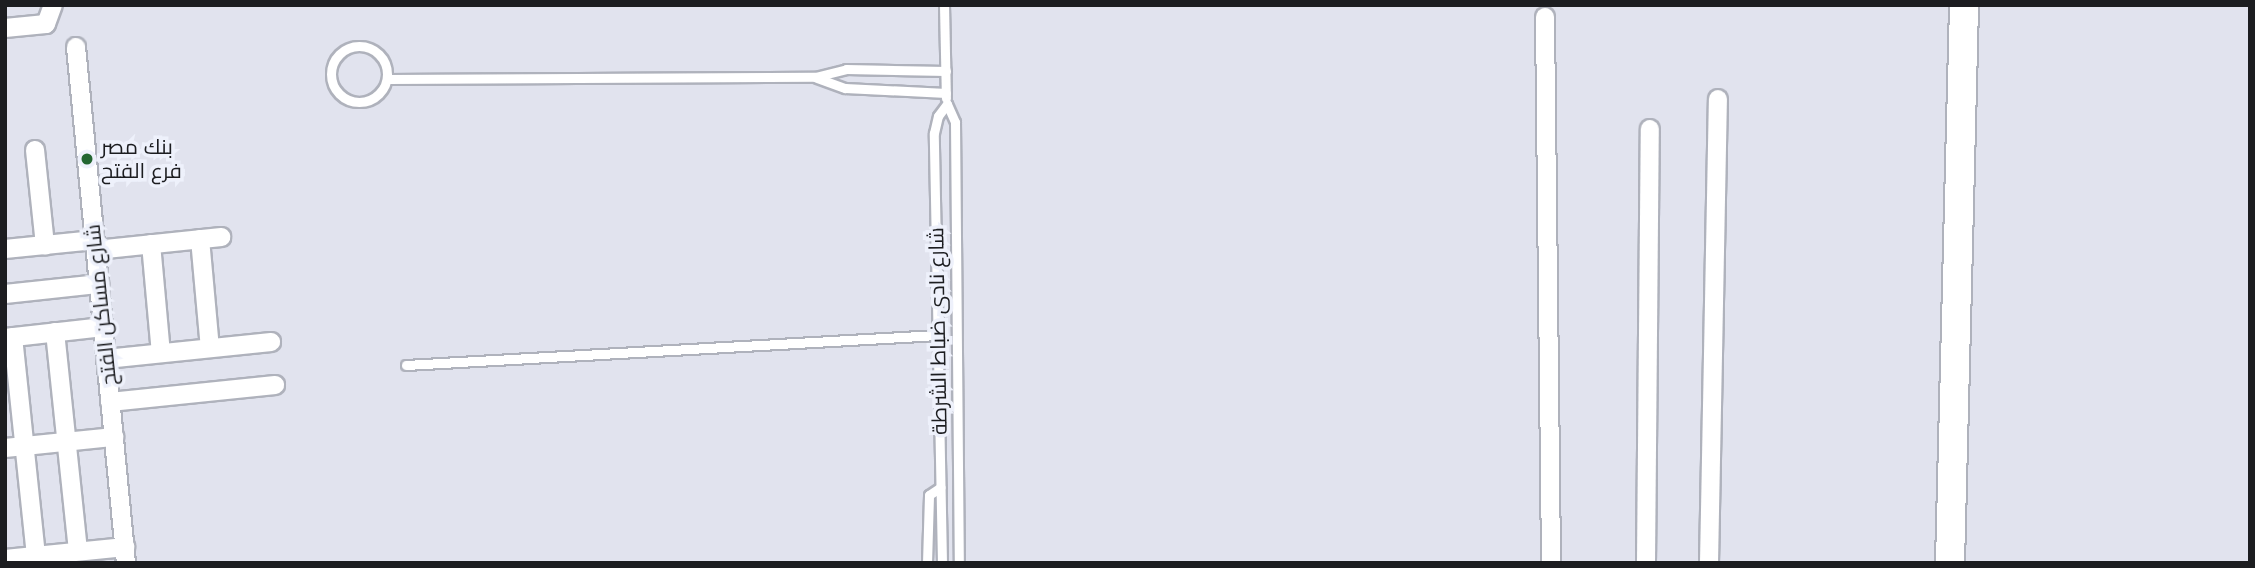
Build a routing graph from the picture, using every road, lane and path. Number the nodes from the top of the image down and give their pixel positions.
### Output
1 (53, 5) edge
2 (944, 5) edge
3 (1964, 5) edge
4 (1982, 5) edge
5 (1545, 17) dead end
6 (5, 28) edge
7 (76, 47) dead end
8 (946, 71) junction
9 (815, 77) junction
10 (388, 79) junction
11 (946, 93) junction
12 (1718, 99) dead end
13 (947, 104) junction
14 (1650, 129) dead end
15 (35, 150) dead end
16 (221, 237) dead end
17 (200, 239) junction
18 (151, 244) junction
19 (45, 245) junction
20 (95, 245) junction
21 (5, 249) edge
22 (99, 284) junction
23 (5, 294) edge
24 (103, 327) junction
25 (55, 332) junction
26 (938, 335) junction
27 (9, 337) edge
28 (271, 342) dead end
29 (210, 348) junction
30 (161, 354) junction
31 (106, 359) junction
32 (406, 365) dead end
33 (11, 382) edge
34 (275, 385) dead end
35 (110, 402) junction
36 (14, 423) edge
37 (114, 437) junction
38 (67, 442) junction
39 (24, 446) junction
40 (5, 448) edge
41 (941, 487) junction
42 (942, 531) junction
43 (959, 531) junction
44 (78, 551) junction
45 (125, 555) edge
46 (36, 556) junction
47 (5, 559) edge
48 (927, 563) edge
49 (942, 563) edge
50 (959, 563) edge
51 (1551, 563) edge
52 (1646, 563) edge
53 (1709, 563) edge
54 (1950, 563) edge
55 (1967, 563) edge

1 - 6 street
2 - 8 lane, شارع نادى ضباط الشرطة
3 - 54 main road
4 - 55 main road
5 - 51 street
7 - 20 street, شارع مساكن الفتح
8 - 9 lane
8 - 11 lane, شارع نادى ضباط الشرطة
9 - 10 lane
9 - 11 lane
10 - 10 lane
11 - 13 lane, شارع نادى ضباط الشرطة
12 - 53 street
13 - 26 lane, شارع نادى ضباط الشرطة
13 - 43 lane, شارع نادى ضباط الشرطة
14 - 52 street
15 - 19 street
16 - 17 street
17 - 18 street
17 - 29 street
18 - 20 street
18 - 30 street
19 - 20 street
19 - 21 street
20 - 22 street, شارع مساكن الفتح
22 - 23 street
22 - 24 street, شارع مساكن الفتح
24 - 25 street
24 - 31 street, شارع مساكن الفتح
25 - 27 street
25 - 38 street
26 - 32 lane
26 - 41 lane, شارع نادى ضباط الشرطة
27 - 33 street
28 - 29 street
29 - 30 street
30 - 31 street
31 - 35 street, شارع مساكن الفتح
33 - 36 street
34 - 35 street
35 - 37 street, شارع مساكن الفتح
36 - 39 street
37 - 38 street
37 - 45 street, شارع مساكن الفتح
38 - 39 street
38 - 44 street
39 - 40 street
39 - 46 street
41 - 42 lane, شارع نادى ضباط الشرطة
41 - 48 lane
42 - 43 lane
42 - 49 lane, شارع نادى ضباط الشرطة
43 - 50 lane, شارع نادى ضباط الشرطة
44 - 45 street
44 - 46 street
46 - 47 street

